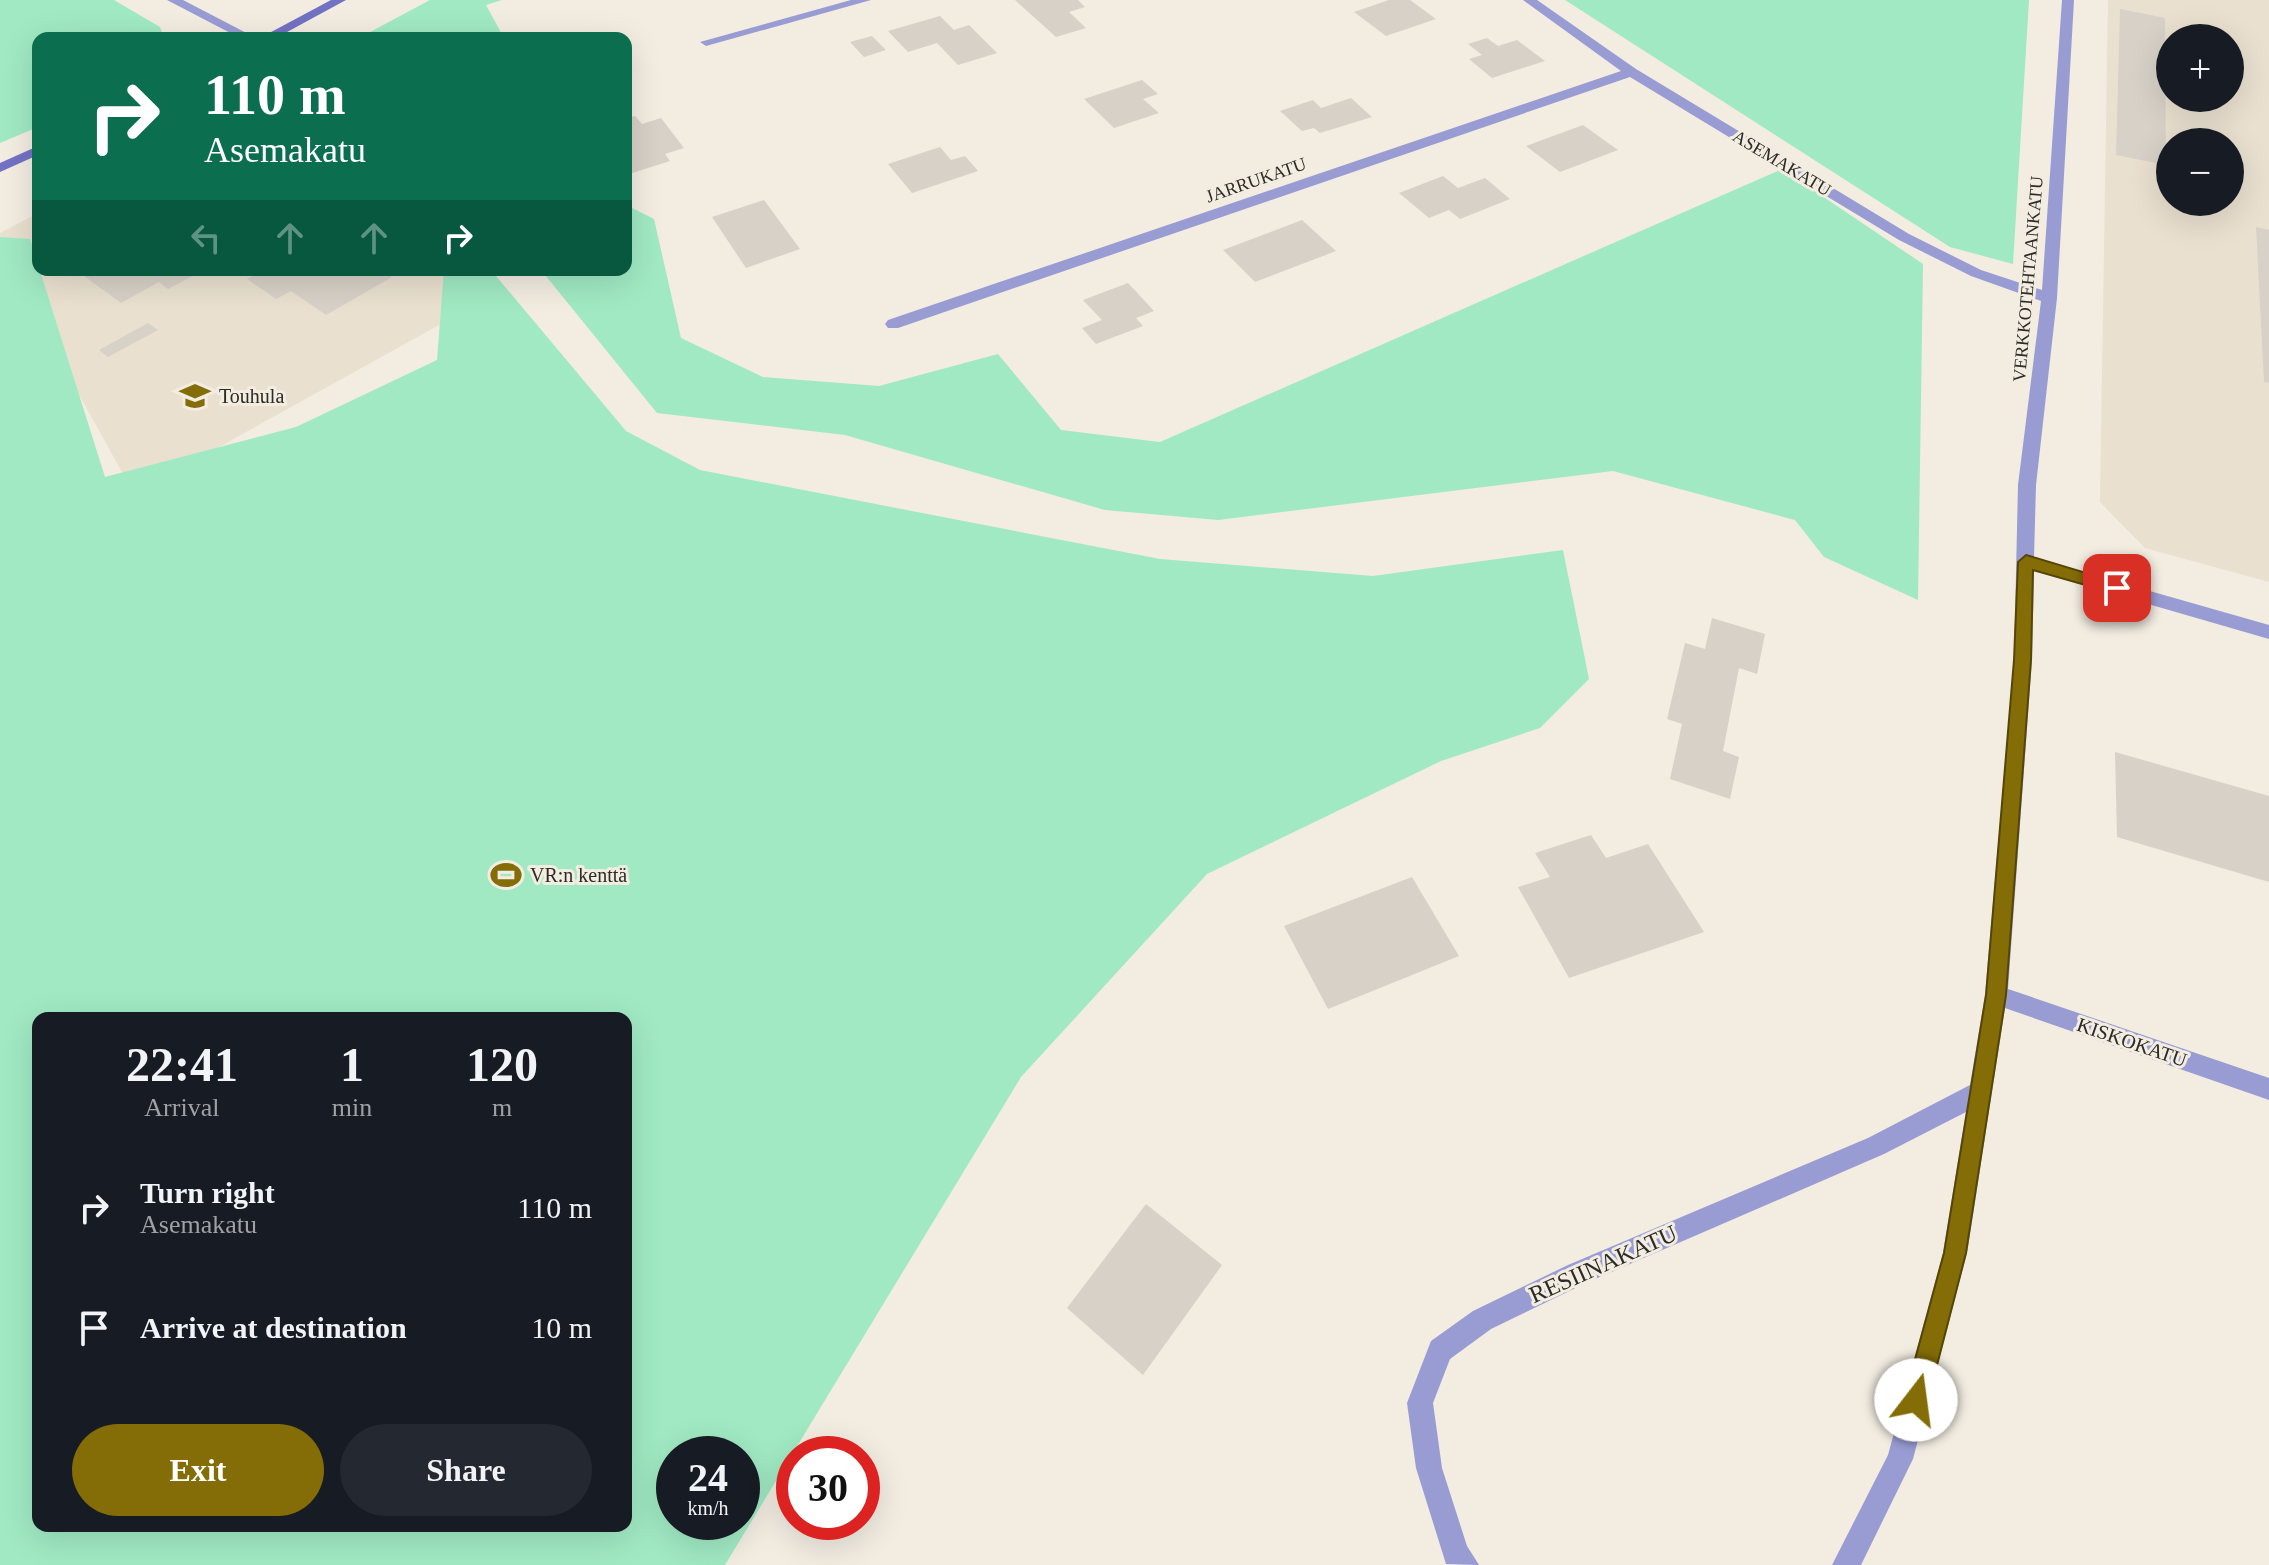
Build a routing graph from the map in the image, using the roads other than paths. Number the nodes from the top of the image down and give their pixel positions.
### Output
1 (173, 0) edge
2 (340, 0) edge
3 (865, 0) edge
4 (1529, 0) edge
5 (2068, 0) edge
6 (238, 32) edge
7 (278, 32) edge
8 (706, 42) dead end
9 (1631, 72) junction
10 (32, 153) edge
11 (0, 168) edge
12 (2049, 298) junction
13 (893, 324) dead end
14 (2026, 562) junction
15 (2269, 632) edge
16 (1996, 995) junction
17 (2269, 1089) edge
18 (1978, 1093) junction
19 (1465, 1565) edge
20 (1846, 1565) edge

1 - 6 street
2 - 7 main road
3 - 8 street
4 - 9 street, ASEMAKATU
5 - 12 street, VERKKOTEHTAANKATU
9 - 12 street, ASEMAKATU
9 - 13 street, JARRUKATU
10 - 11 main road
12 - 14 street, VERKKOTEHTAANKATU
14 - 15 street
14 - 16 street
16 - 17 street, KISKOKATU
16 - 18 street
18 - 19 street, RESIINAKATU
18 - 20 street

